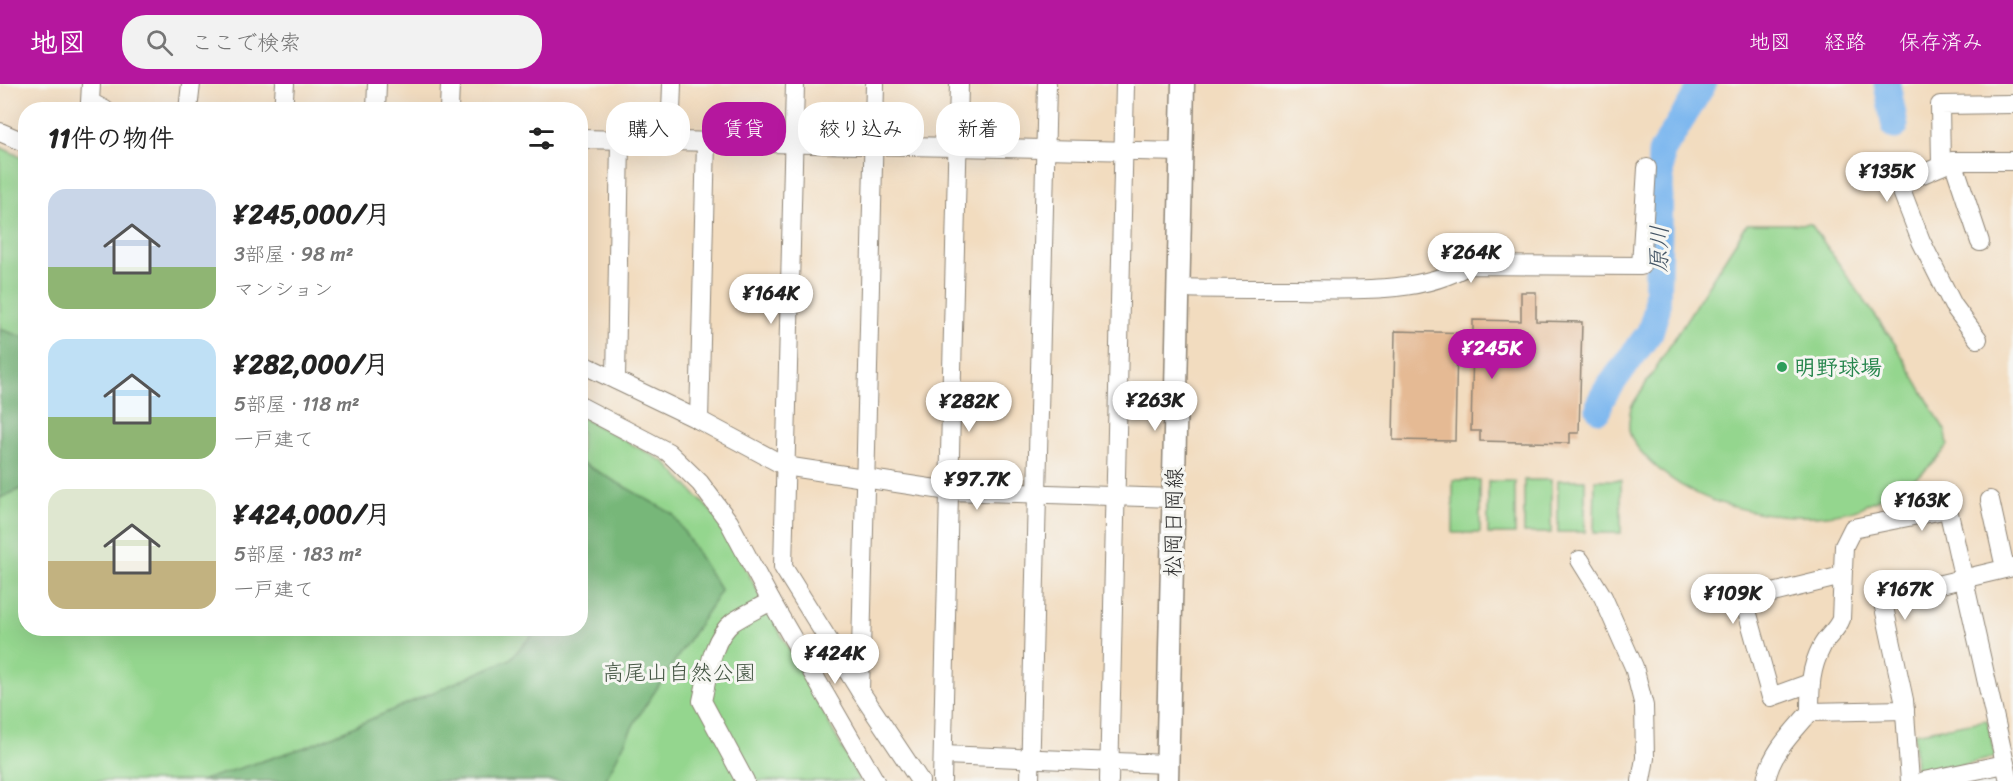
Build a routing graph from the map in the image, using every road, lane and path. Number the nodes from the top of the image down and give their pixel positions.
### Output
1 (91, 84) edge
2 (191, 84) edge
3 (285, 84) edge
4 (377, 84) edge
5 (450, 84) edge
6 (672, 84) edge
7 (795, 84) edge
8 (874, 84) edge
9 (959, 84) edge
10 (1047, 84) edge
11 (1125, 84) edge
12 (1183, 84) edge
13 (90, 102) edge
14 (189, 102) edge
15 (284, 102) edge
16 (376, 102) edge
17 (449, 102) edge
18 (671, 102) edge
19 (874, 102) edge
20 (959, 102) edge
21 (2013, 104) edge
22 (0, 132) edge
23 (588, 138) edge
24 (606, 139) edge
25 (18, 140) edge
26 (786, 143) edge
27 (793, 143) junction
28 (798, 143) edge
29 (1020, 148) edge
30 (1045, 149) junction
31 (1124, 151) junction
32 (1182, 152) junction
33 (620, 156) edge
34 (706, 156) edge
35 (873, 156) edge
36 (958, 156) edge
37 (2013, 161) edge
38 (1947, 164) junction
39 (1647, 168) dead end
40 (1982, 241) dead end
41 (1178, 288) junction
42 (1978, 339) dead end
43 (588, 367) edge
44 (616, 380) junction
45 (588, 410) edge
46 (699, 420) junction
47 (785, 466) junction
48 (865, 480) junction
49 (949, 491) junction
50 (1037, 495) junction
51 (1116, 496) junction
52 (1174, 498) junction
53 (1990, 500) dead end
54 (1580, 560) dead end
55 (2008, 563) edge
56 (1842, 576) junction
57 (1964, 579) junction
58 (771, 601) junction
59 (1810, 683) junction
60 (860, 691) junction
61 (1905, 710) junction
62 (1810, 712) junction
63 (942, 755) junction
64 (1030, 759) junction
65 (1109, 761) junction
66 (1167, 772) edge
67 (2007, 772) edge
68 (745, 781) edge
69 (874, 781) edge
70 (920, 781) edge
71 (942, 781) edge
72 (1030, 781) edge
73 (1109, 781) edge
74 (1641, 781) edge
75 (1766, 781) edge
76 (1910, 781) edge
77 (1924, 781) edge

1 - 13 street
2 - 14 street
3 - 15 street
4 - 16 street
5 - 17 street
6 - 18 street
7 - 27 street
8 - 19 street
9 - 20 street
10 - 30 street
11 - 31 street
12 - 32 main road, 松岡日岡線
21 - 38 street
22 - 25 street
23 - 24 street
26 - 27 street
27 - 28 street
27 - 47 street
29 - 30 street
30 - 31 street
30 - 50 street
31 - 32 street
31 - 51 street
32 - 41 main road, 松岡日岡線
33 - 44 street
34 - 46 street
35 - 48 street
36 - 49 street
37 - 38 street
38 - 40 street
38 - 42 street
39 - 41 street
41 - 52 main road, 松岡日岡線
43 - 44 street
44 - 46 street
45 - 58 street
46 - 47 street
47 - 48 street
47 - 60 street
48 - 49 street
48 - 60 street
49 - 50 street
49 - 63 street
50 - 51 street
50 - 64 street
51 - 52 street
51 - 65 street
52 - 66 main road, 松岡日岡線
53 - 55 street
54 - 74 street
55 - 57 street
56 - 57 street
56 - 59 street
56 - 59 street
57 - 61 street
57 - 67 street
58 - 68 street
58 - 69 street
59 - 62 street
60 - 70 street
61 - 62 street
61 - 76 street
62 - 75 street
63 - 64 street
63 - 71 street
64 - 65 street
64 - 72 street
65 - 66 street
65 - 73 street
67 - 77 street

